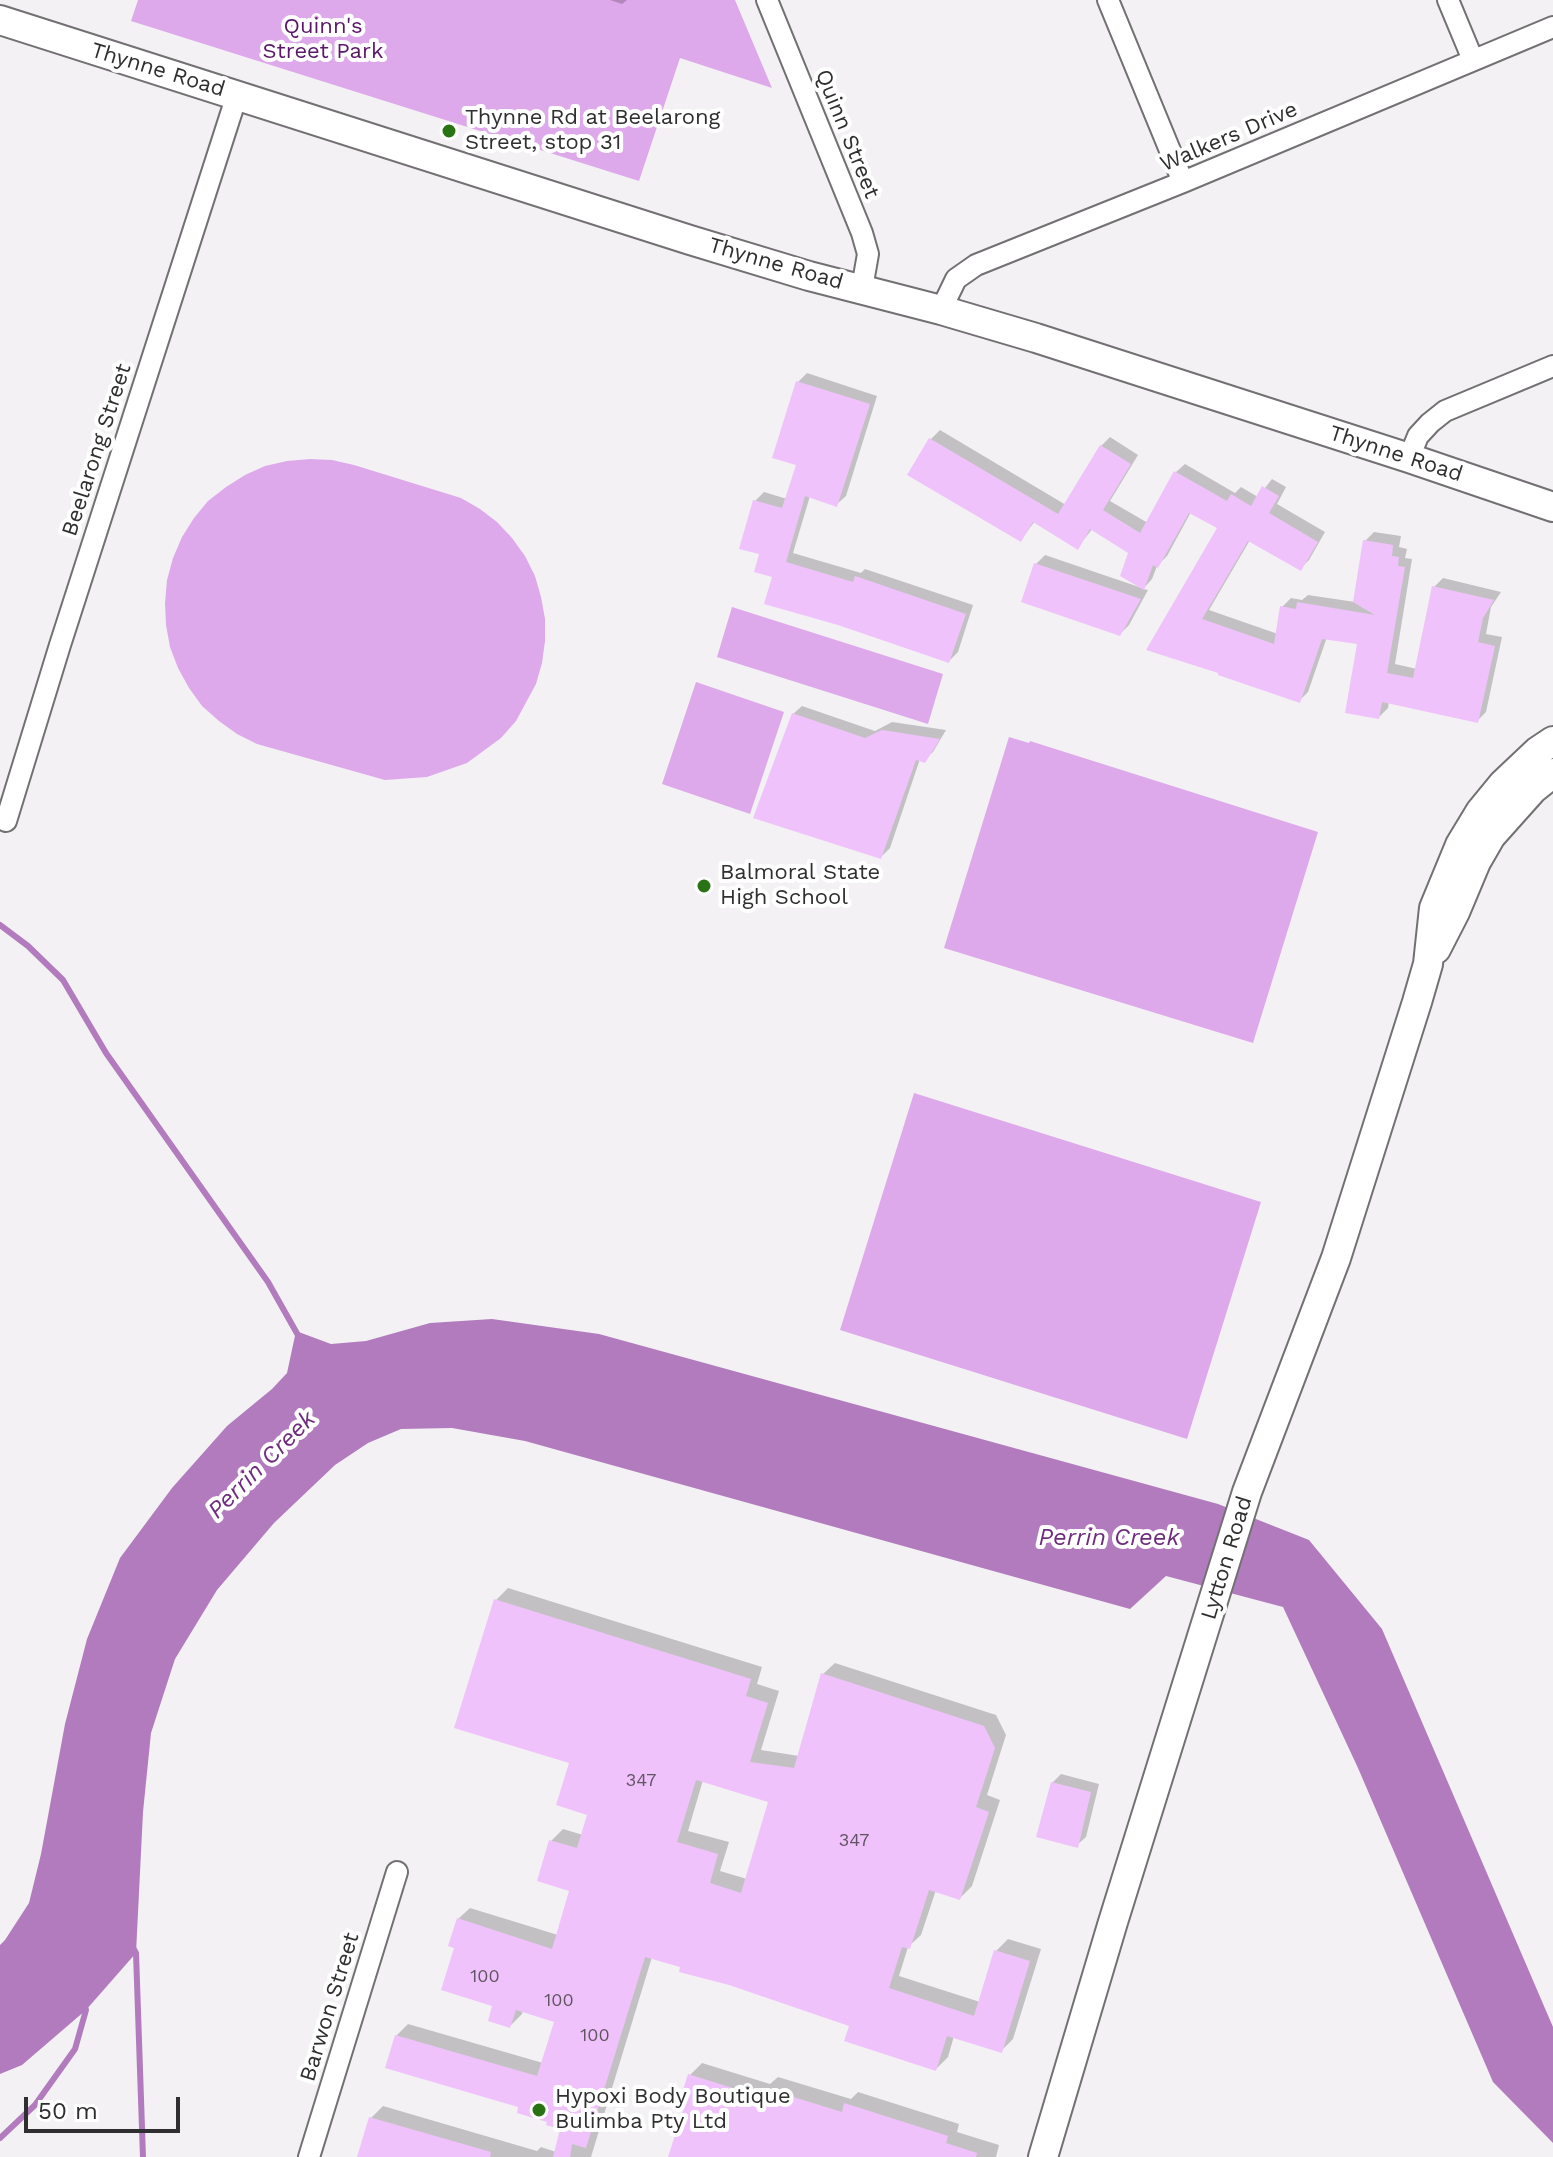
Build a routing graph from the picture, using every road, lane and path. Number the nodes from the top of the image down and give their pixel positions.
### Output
1 (767, 0) edge
2 (1108, 0) edge
3 (1448, 0) edge
4 (0, 20) edge
5 (1553, 27) edge
6 (1473, 60) junction
7 (237, 95) junction
8 (1183, 182) junction
9 (862, 288) junction
10 (941, 310) junction
11 (1553, 366) edge
12 (1409, 458) junction
13 (1553, 507) edge
14 (1553, 741) edge
15 (1553, 773) edge
16 (6, 821) dead end
17 (1428, 964) junction
18 (397, 1872) dead end
19 (309, 2157) edge
20 (1043, 2157) edge

1 - 9 street, Quinn Street
2 - 8 street
3 - 6 street
4 - 7 main road, Thynne Road
5 - 6 street, Walkers Drive
6 - 8 street, Walkers Drive
7 - 9 main road, Thynne Road
7 - 16 street, Beelarong Street
8 - 10 street, Walkers Drive
9 - 10 main road, Thynne Road
10 - 12 main road, Thynne Road
11 - 12 street
12 - 13 main road, Thynne Road
14 - 17 main road, Lytton Road
15 - 17 main road, Lytton Road
17 - 20 main road, Lytton Road
18 - 19 street, Barwon Street

